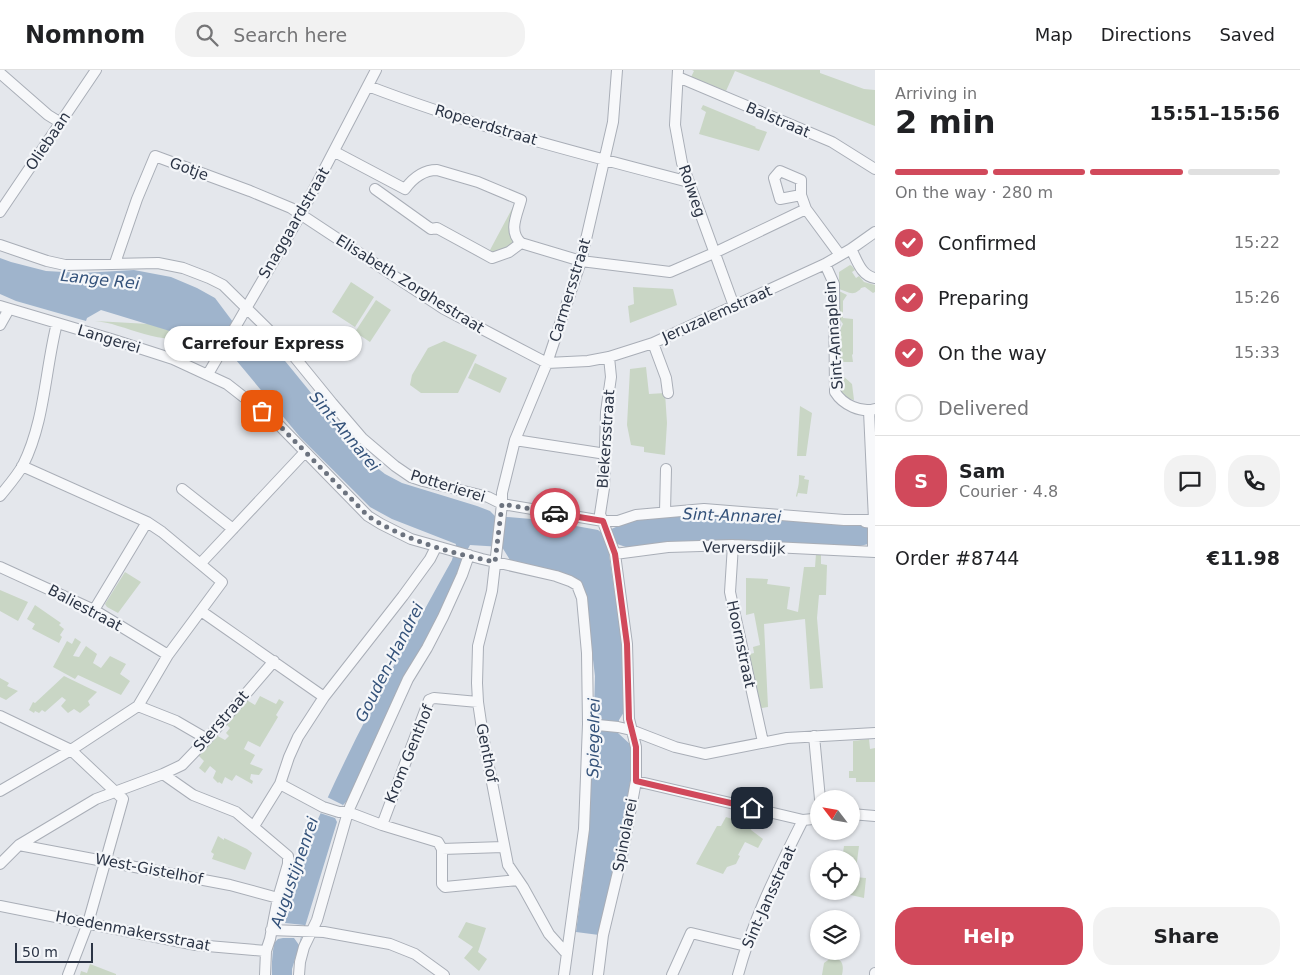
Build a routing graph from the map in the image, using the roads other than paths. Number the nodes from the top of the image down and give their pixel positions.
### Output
1 (96, 70) edge
2 (376, 70) edge
3 (617, 70) edge
4 (0, 73) edge
5 (678, 74) edge
6 (368, 86) junction
7 (61, 123) junction
8 (335, 152) junction
9 (605, 160) junction
10 (875, 169) edge
11 (688, 182) junction
12 (375, 189) dead end
13 (801, 195) dead end
14 (806, 209) junction
15 (0, 212) edge
16 (301, 214) junction
17 (875, 232) edge
18 (521, 243) junction
19 (0, 245) edge
20 (851, 249) junction
21 (714, 253) junction
22 (840, 255) junction
23 (581, 261) junction
24 (115, 264) junction
25 (825, 264) junction
26 (875, 278) edge
27 (734, 306) junction
28 (4, 307) edge
29 (245, 308) junction
30 (56, 323) junction
31 (0, 325) edge
32 (653, 343) junction
33 (609, 357) junction
34 (547, 363) junction
35 (208, 374) junction
36 (668, 393) dead end
37 (872, 410) edge
38 (515, 440) junction
39 (305, 452) junction
40 (606, 454) junction
41 (22, 466) junction
42 (666, 469) dead end
43 (182, 489) dead end
44 (0, 496) edge
45 (502, 504) junction
46 (665, 512) junction
47 (147, 522) junction
48 (874, 522) edge
49 (605, 526) junction
50 (233, 529) junction
51 (733, 545) junction
52 (436, 547) junction
53 (497, 547) joint
54 (874, 549) edge
55 (614, 550) junction
56 (469, 555) junction
57 (495, 562) junction
58 (201, 563) junction
59 (0, 566) edge
60 (94, 610) junction
61 (201, 611) junction
62 (168, 655) junction
63 (274, 661) junction
64 (324, 696) junction
65 (478, 702) junction
66 (138, 706) junction
67 (0, 716) edge
68 (588, 724) junction
69 (631, 730) junction
70 (875, 733) edge
71 (814, 736) junction
72 (207, 739) junction
73 (763, 742) junction
74 (71, 750) junction
75 (163, 774) junction
76 (636, 781) junction
77 (280, 784) junction
78 (819, 790) edge
79 (0, 791) edge
80 (117, 791) junction
81 (346, 810) junction
82 (860, 815) edge
83 (875, 816) edge
84 (810, 819) edge
85 (803, 820) junction
86 (382, 825) junction
87 (254, 826) junction
88 (19, 845) junction
89 (503, 847) junction
90 (442, 849) junction
91 (106, 861) junction
92 (0, 864) edge
93 (518, 880) junction
94 (278, 898) junction
95 (0, 906) edge
96 (88, 923) junction
97 (274, 931) junction
98 (306, 932) junction
99 (746, 946) junction
100 (266, 951) junction
101 (566, 953) junction
102 (68, 975) edge
103 (265, 975) edge
104 (299, 975) edge
105 (444, 975) edge
106 (564, 975) edge
107 (598, 975) edge
108 (672, 975) edge
109 (738, 975) edge

1 - 7 street, Oliebaan
2 - 6 street, Snaggaardstraat
3 - 9 street, Carmersstraat
4 - 7 street
5 - 10 street, Balstraat
5 - 11 street, Rolweg
6 - 8 street, Snaggaardstraat
6 - 9 street, Ropeerdstraat
7 - 15 street, Oliebaan
8 - 16 street, Snaggaardstraat
8 - 18 street
9 - 11 street, Ropeerdstraat
9 - 23 street, Carmersstraat
11 - 21 street, Rolweg
12 - 18 street
13 - 14 street
14 - 21 street
14 - 22 street
16 - 24 street, Gotje
16 - 29 street, Snaggaardstraat
16 - 34 street, Elisabeth Zorghestraat
17 - 20 street, Jeruzalemstraat
18 - 23 street
19 - 24 street, Potterierei
20 - 22 street, Jeruzalemstraat
20 - 26 street
21 - 23 street
21 - 27 street, Rolweg
22 - 25 street, Jeruzalemstraat
23 - 34 street, Carmersstraat
24 - 29 street, Potterierei
25 - 27 street, Jeruzalemstraat
25 - 37 street, Sint-Annaplein
27 - 32 street, Jeruzalemstraat
28 - 30 street, Langerei
28 - 31 street
29 - 35 street, Snaggaardstraat
29 - 45 street, Potterierei
30 - 35 street, Langerei
30 - 41 street
32 - 33 street, Jeruzalemstraat
32 - 36 street
33 - 34 street, Jeruzalemstraat
33 - 40 street, Blekersstraat
34 - 38 street, Carmersstraat
35 - 39 street, Langerei
37 - 48 street
38 - 40 street
38 - 45 street, Carmersstraat
39 - 50 street
39 - 52 street, Langerei
40 - 49 street, Blekersstraat
41 - 44 street
41 - 47 street
42 - 46 street
43 - 50 street
45 - 49 street
45 - 53 street, Carmersstraat
46 - 48 street
46 - 49 street
47 - 58 street
47 - 60 street
48 - 54 street
49 - 55 street, Spinolarei
50 - 58 street
51 - 54 street, Verversdijk
51 - 55 street, Verversdijk
51 - 73 street, Hoornstraat
52 - 56 street, Langerei
52 - 64 street
53 - 57 street, Genthof
55 - 69 street, Spinolarei
56 - 57 street
56 - 81 street
57 - 65 street, Genthof
57 - 68 street
58 - 61 street
59 - 60 street, Baliestraat
60 - 62 street, Baliestraat
61 - 62 street
61 - 63 street
62 - 66 street
63 - 64 street
63 - 72 street, Sterstraat
64 - 77 street
65 - 86 street, Krom Genthof
65 - 89 street, Genthof
66 - 72 street
66 - 74 street
67 - 74 street
68 - 69 street
68 - 101 street
69 - 73 street
69 - 76 street, Spinolarei
70 - 71 street
71 - 73 street
71 - 78 street
72 - 75 street, Sterstraat
74 - 79 street
74 - 80 street
75 - 80 street, Sterstraat
75 - 87 street
76 - 85 street
76 - 107 street, Spinolarei
77 - 81 street
77 - 87 street
80 - 88 street, Sterstraat
80 - 91 street
81 - 86 street
81 - 98 street
82 - 83 street
84 - 85 street
85 - 99 street, Sint-Jansstraat
86 - 90 street
87 - 94 street
88 - 91 street, West-Gistelhof
88 - 92 street, Sterstraat
89 - 90 street
89 - 93 street, Genthof
90 - 93 street
91 - 94 street, West-Gistelhof
91 - 96 street
93 - 101 street, Genthof
94 - 97 street
95 - 96 street, Hoedenmakersstraat
96 - 100 street, Hoedenmakersstraat
96 - 102 street
97 - 98 street
97 - 100 street
98 - 104 street
98 - 105 street
99 - 108 street
99 - 109 street, Sint-Jansstraat
100 - 103 street
101 - 106 street

